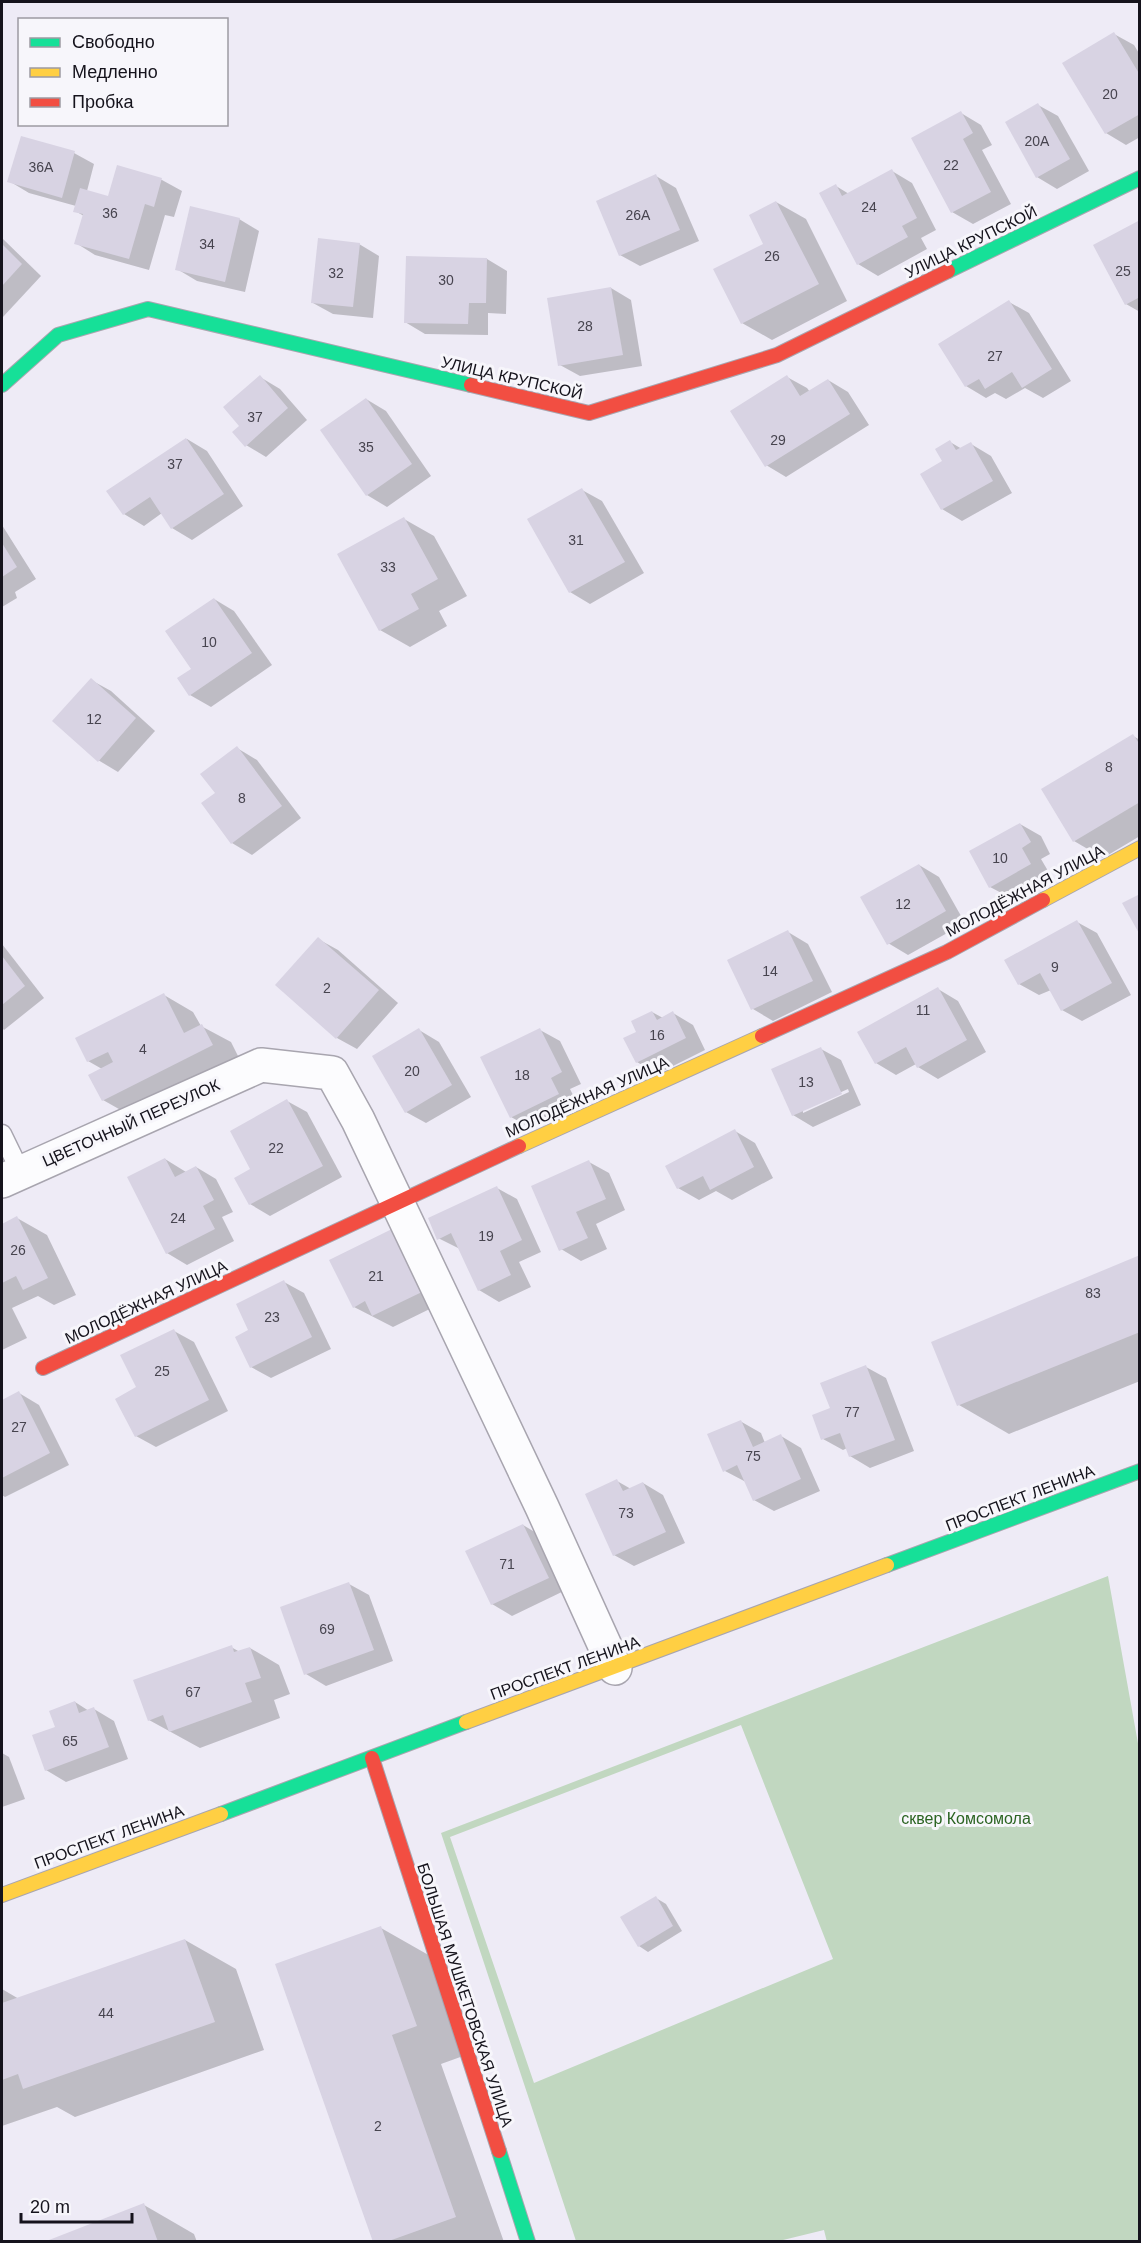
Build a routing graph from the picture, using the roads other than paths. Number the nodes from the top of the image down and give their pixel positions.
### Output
1 (1140, 178) edge
2 (2, 385) edge
3 (1140, 848) edge
4 (2, 1134) edge
5 (11, 1177) edge
6 (396, 1202) junction
7 (44, 1368) dead end
8 (1140, 1471) edge
9 (615, 1668) junction
10 (372, 1758) junction
11 (2, 1895) edge
12 (528, 2241) edge

1 - 2 street, УЛИЦА КРУПСКОЙ
3 - 6 street, МОЛОДЁЖНАЯ УЛИЦА
4 - 5 lane
5 - 6 street, ЦВЕТОЧНЫЙ ПЕРЕУЛОК
6 - 7 street, МОЛОДЁЖНАЯ УЛИЦА
6 - 9 street
8 - 9 street, ПРОСПЕКТ ЛЕНИНА
9 - 10 street, ПРОСПЕКТ ЛЕНИНА
10 - 11 street, ПРОСПЕКТ ЛЕНИНА
10 - 12 street, БОЛЬШАЯ МУШКЕТОВСКАЯ УЛИЦА

